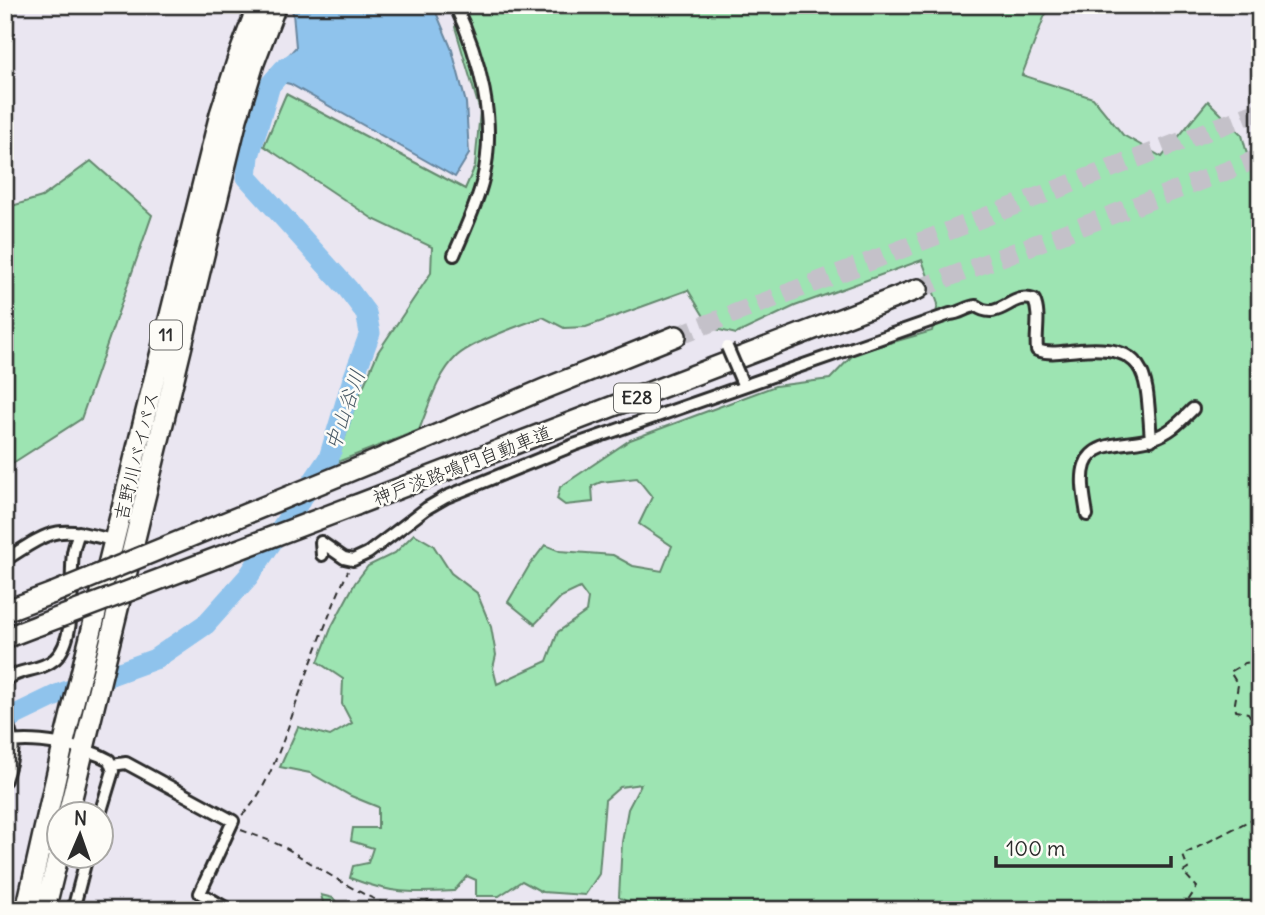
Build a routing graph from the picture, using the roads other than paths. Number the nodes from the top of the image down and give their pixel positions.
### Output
1 (258, 5) edge
2 (276, 5) edge
3 (455, 5) edge
4 (454, 255) dead end
5 (918, 289) tunnel mouth
6 (676, 336) tunnel mouth
7 (727, 347) dead end
8 (743, 385) junction
9 (1193, 409) dead end
10 (1151, 440) junction
11 (1087, 515) dead end
12 (79, 532) junction
13 (116, 541) junction
14 (322, 555) dead end
15 (5, 560) edge
16 (5, 611) edge
17 (5, 638) edge
18 (5, 681) edge
19 (5, 718) edge
20 (10, 739) edge
21 (64, 746) junction
22 (83, 751) junction
23 (112, 765) junction
24 (5, 780) edge
25 (71, 800) edge
26 (105, 800) edge
27 (55, 870) edge
28 (83, 870) edge
29 (208, 905) edge
30 (26, 910) edge
31 (45, 910) edge
32 (73, 910) edge
33 (229, 910) edge

1 - 13 highway, 吉野川バイパス / 11
2 - 22 highway, 吉野川バイパス / 11
3 - 4 street
5 - 17 highway, 神戸淡路鳴門自動車道 / E28, bridge
6 - 16 highway, 神戸淡路鳴門自動車道 / E28, bridge
7 - 8 street, bridge
8 - 10 street
8 - 14 street
9 - 10 street
10 - 11 street
12 - 13 street
12 - 15 street
12 - 18 street
13 - 21 highway, 吉野川バイパス / 11
19 - 20 street
20 - 21 street
20 - 24 street
21 - 22 street
21 - 30 highway, 吉野川バイパス / 11
22 - 23 street
22 - 25 highway, 吉野川バイパス / 11
23 - 26 street
23 - 29 street
27 - 31 highway
28 - 32 street
29 - 33 street

